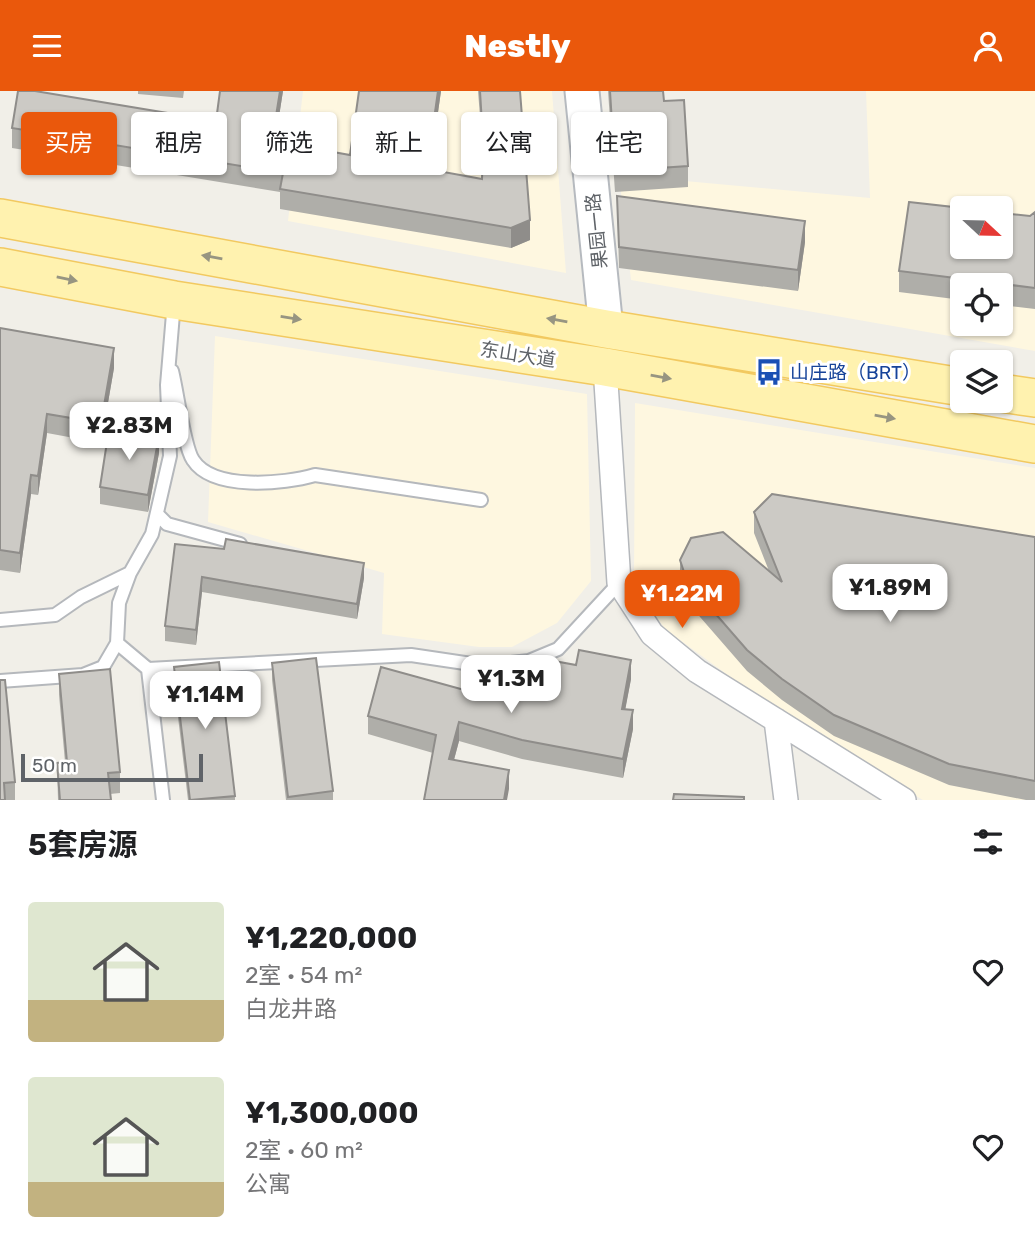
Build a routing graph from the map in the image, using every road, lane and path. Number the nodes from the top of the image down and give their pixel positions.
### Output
1 (582, 91) edge
2 (0, 218) edge
3 (0, 267) edge
4 (174, 300) junction
5 (606, 329) junction
6 (169, 357) junction
7 (605, 367) junction
8 (950, 385) edge
9 (1013, 395) edge
10 (1035, 398) edge
11 (1035, 444) edge
12 (481, 500) dead end
13 (157, 514) junction
14 (249, 546) edge
15 (130, 573) junction
16 (618, 583) junction
17 (0, 620) edge
18 (117, 643) junction
19 (148, 669) junction
20 (0, 681) edge
21 (776, 720) junction
22 (163, 800) edge
23 (786, 800) edge
24 (904, 800) edge

1 - 5 street, 果园一路
5 -> 2 main road, 东山大道
3 -> 4 main road, 东山大道
4 - 6 lane
4 -> 7 main road, 东山大道
5 - 8 main road, 东山大道
6 - 12 lane
6 - 13 lane
7 -> 11 main road, 东山大道
7 - 16 street
9 - 10 main road
13 - 14 lane
13 - 15 lane
15 - 17 lane
15 - 18 lane
16 - 19 lane
16 - 21 street
18 - 19 lane
18 - 20 lane
19 - 22 lane
21 - 23 street
21 - 24 street

